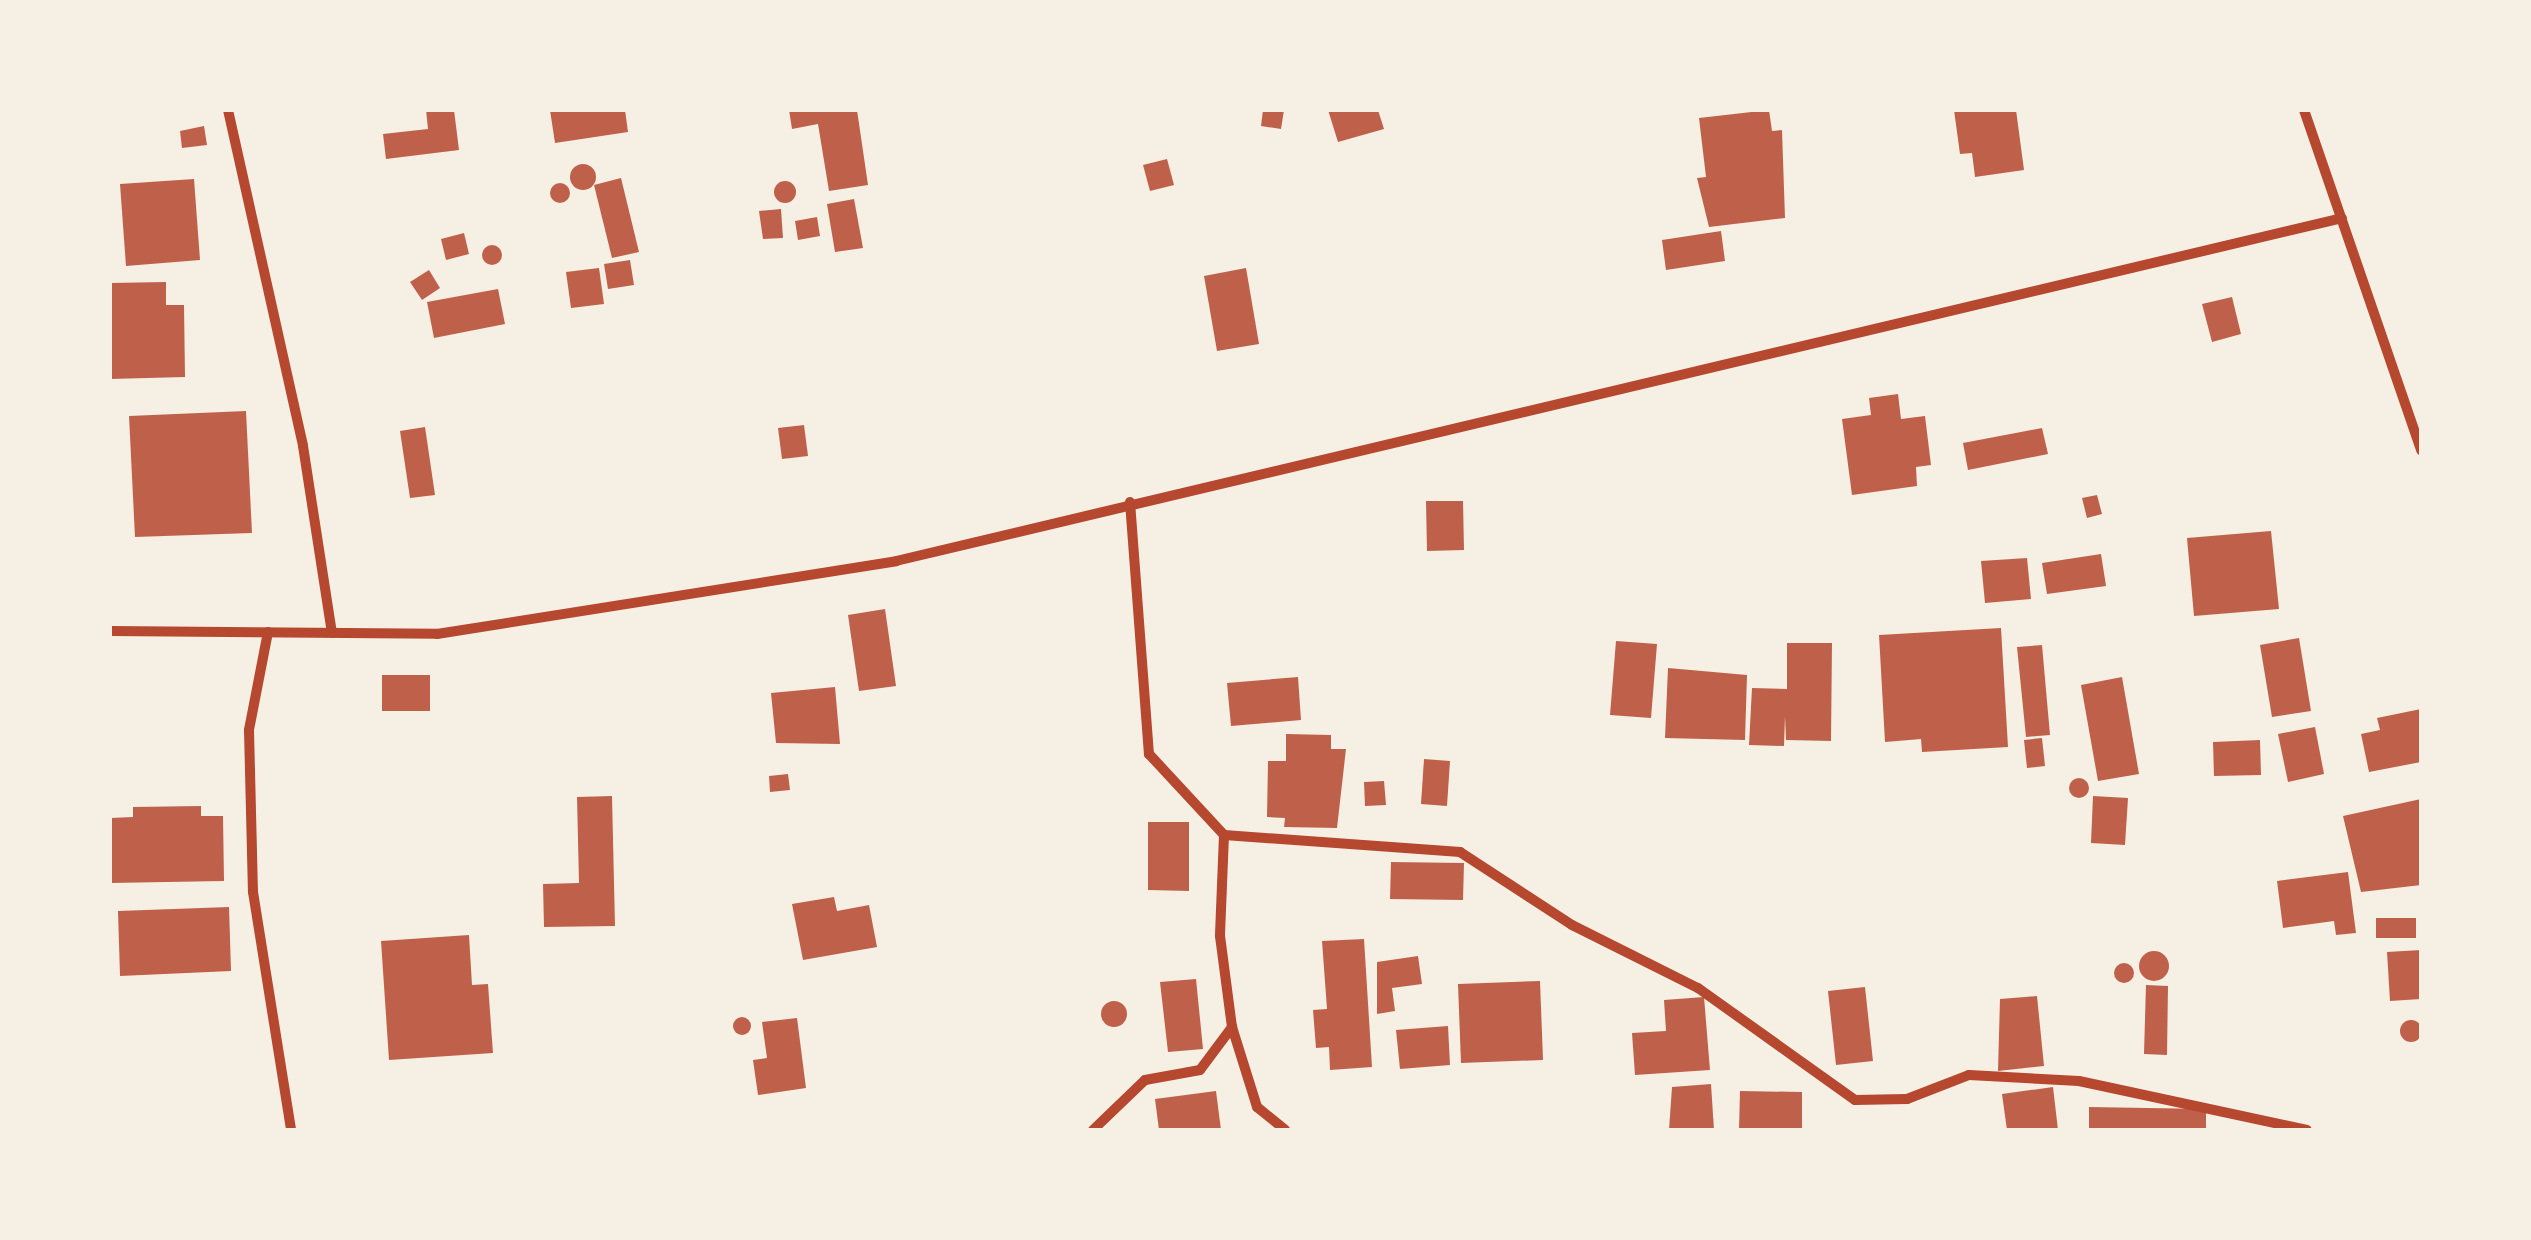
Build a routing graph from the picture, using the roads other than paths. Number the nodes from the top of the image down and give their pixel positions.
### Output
1 (228, 110) edge
2 (2304, 110) edge
3 (2342, 218) junction
4 (2421, 450) edge
5 (1130, 502) junction
6 (110, 631) edge
7 (268, 632) junction
8 (332, 633) junction
9 (1224, 834) junction
10 (1232, 1027) junction
11 (291, 1130) edge
12 (1093, 1130) edge
13 (1286, 1130) edge
14 (2308, 1130) edge

1 - 8 street
2 - 3 street
3 - 4 street
3 - 5 street
5 - 8 street
5 - 9 street
6 - 7 street
7 - 8 street
7 - 11 street
9 - 10 street
9 - 14 street
10 - 12 street
10 - 13 street

